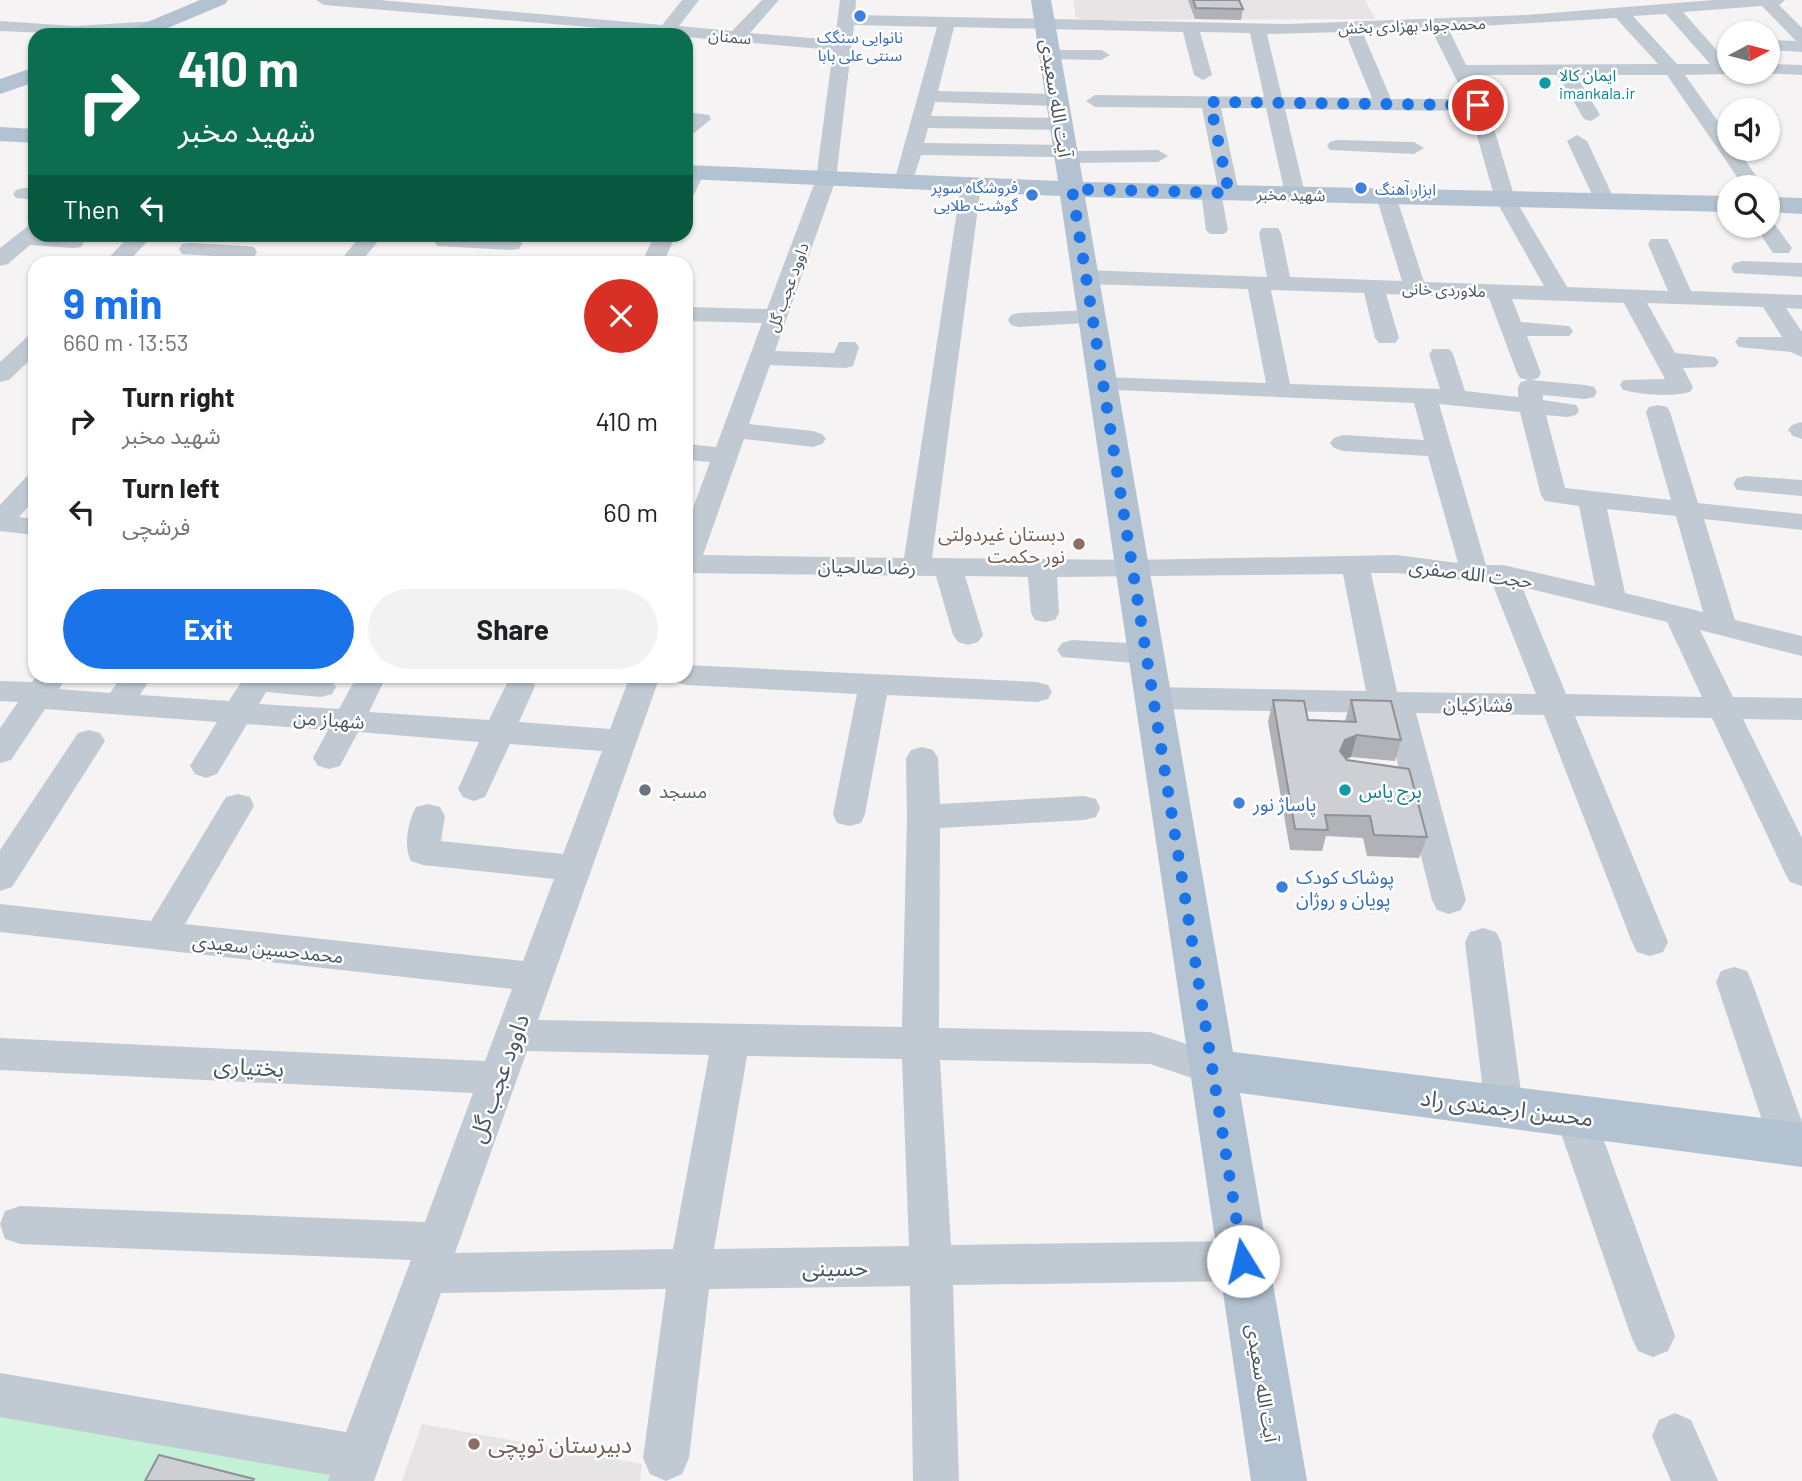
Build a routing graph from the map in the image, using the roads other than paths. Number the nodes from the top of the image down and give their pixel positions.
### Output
1 (218, 0) edge
2 (324, 0) edge
3 (544, 0) edge
4 (691, 0) edge
5 (771, 0) edge
6 (848, 0) edge
7 (1041, 0) edge
8 (1537, 0) edge
9 (1777, 0) edge
10 (1743, 1) edge
11 (1766, 1) edge
12 (452, 5) edge
13 (1656, 6) edge
14 (601, 8) dead end
15 (1621, 13) junction
16 (522, 18) junction
17 (847, 20) junction
18 (1440, 20) junction
19 (947, 22) junction
20 (583, 24) junction
21 (1045, 24) junction
22 (0, 26) edge
23 (157, 26) junction
24 (1190, 27) junction
25 (1352, 27) junction
26 (28, 28) edge
27 (135, 28) edge
28 (152, 28) edge
29 (630, 28) edge
30 (668, 28) edge
31 (1257, 29) junction
32 (693, 33) edge
33 (736, 37) junction
34 (1802, 38) edge
35 (1559, 41) junction
36 (843, 46) junction
37 (1780, 46) edge
38 (1802, 47) edge
39 (1051, 54) junction
40 (1101, 55) dead end
41 (1717, 61) edge
42 (1671, 68) junction
43 (1463, 69) junction
44 (1717, 69) edge
45 (1780, 70) edge
46 (1800, 72) edge
47 (1203, 75) dead end
48 (28, 77) edge
49 (0, 87) edge
50 (927, 96) junction
51 (1058, 100) junction
52 (1095, 101) dead end
53 (1210, 102) junction
54 (1274, 103) junction
55 (1384, 104) junction
56 (1478, 105) junction
57 (1591, 115) dead end
58 (693, 119) edge
59 (920, 122) junction
60 (1062, 124) junction
61 (693, 126) edge
62 (0, 134) edge
63 (28, 135) edge
64 (1577, 141) dead end
65 (1338, 146) dead end
66 (1414, 148) dead end
67 (913, 149) junction
68 (1158, 156) dead end
69 (1068, 166) junction
70 (1746, 175) edge
71 (693, 178) edge
72 (826, 179) junction
73 (904, 182) junction
74 (971, 185) junction
75 (1220, 193) junction
76 (1295, 194) junction
77 (1386, 196) junction
78 (1505, 199) junction
79 (1605, 201) junction
80 (1717, 204) edge
81 (1780, 205) edge
82 (1802, 206) edge
83 (0, 229) edge
84 (1217, 230) dead end
85 (1270, 233) dead end
86 (28, 234) edge
87 (28, 236) edge
88 (1774, 238) edge
89 (136, 242) edge
90 (367, 242) edge
91 (514, 242) edge
92 (1659, 244) dead end
93 (1781, 248) dead end
94 (190, 249) dead end
95 (247, 251) edge
96 (122, 256) edge
97 (355, 256) edge
98 (492, 256) edge
99 (0, 259) edge
100 (1742, 268) dead end
101 (1802, 270) edge
102 (1086, 276) junction
103 (1269, 283) junction
104 (1373, 287) junction
105 (1415, 288) junction
106 (1498, 291) junction
107 (1560, 293) junction
108 (1632, 296) junction
109 (1683, 298) junction
110 (1770, 301) junction
111 (1802, 302) edge
112 (693, 314) edge
113 (776, 316) junction
114 (1093, 317) junction
115 (1019, 320) dead end
116 (1512, 328) junction
117 (1560, 331) dead end
118 (1387, 338) dead end
119 (1747, 342) dead end
120 (847, 347) dead end
121 (1800, 348) edge
122 (28, 349) edge
123 (1441, 354) dead end
124 (761, 358) junction
125 (1667, 360) junction
126 (1707, 362) dead end
127 (1529, 373) dead end
128 (0, 375) edge
129 (1103, 384) junction
130 (1632, 385) dead end
131 (1279, 389) junction
132 (1410, 389) junction
133 (1586, 392) dead end
134 (1455, 397) junction
135 (1531, 406) junction
136 (1567, 410) dead end
137 (1658, 412) dead end
138 (735, 430) junction
139 (813, 439) dead end
140 (1343, 443) dead end
141 (1439, 449) junction
142 (693, 453) edge
143 (726, 455) junction
144 (1746, 484) dead end
145 (1802, 488) edge
146 (28, 491) edge
147 (1591, 498) junction
148 (1687, 509) junction
149 (0, 522) edge
150 (1802, 522) edge
151 (28, 526) edge
152 (693, 545) edge
153 (693, 564) edge
154 (1355, 565) junction
155 (917, 567) junction
156 (948, 567) junction
157 (1042, 568) junction
158 (1133, 569) junction
159 (1489, 574) junction
160 (1612, 599) junction
161 (1045, 613) dead end
162 (1678, 615) junction
163 (1722, 626) junction
164 (968, 635) dead end
165 (1802, 646) edge
166 (1072, 650) dead end
167 (1146, 654) junction
168 (693, 675) edge
169 (132, 683) edge
170 (256, 683) edge
171 (293, 683) edge
172 (368, 683) edge
173 (642, 683) edge
174 (874, 684) junction
175 (520, 686) dead end
176 (321, 687) dead end
177 (44, 689) edge
178 (0, 691) edge
179 (1037, 692) dead end
180 (1154, 698) junction
181 (1391, 702) junction
182 (118, 704) junction
183 (1555, 705) junction
184 (1723, 708) junction
185 (1802, 709) edge
186 (238, 713) junction
187 (350, 721) junction
188 (498, 732) junction
189 (89, 741) dead end
190 (621, 741) junction
191 (0, 752) edge
192 (329, 758) dead end
193 (922, 758) dead end
194 (206, 766) dead end
195 (474, 789) dead end
196 (238, 806) dead end
197 (1084, 808) dead end
198 (849, 814) dead end
199 (428, 816) dead end
200 (924, 817) junction
201 (575, 868) junction
202 (1802, 873) edge
203 (0, 878) edge
204 (1449, 900) dead end
205 (0, 918) edge
206 (160, 936) junction
207 (1483, 942) dead end
208 (1650, 942) dead end
209 (535, 977) junction
210 (1734, 982) dead end
211 (514, 1035) junction
212 (731, 1040) junction
213 (919, 1044) junction
214 (0, 1054) edge
215 (1213, 1069) junction
216 (498, 1078) junction
217 (1504, 1107) junction
218 (1575, 1116) junction
219 (1796, 1144) edge
220 (20, 1226) dead end
221 (433, 1258) junction
222 (1243, 1261) junction
223 (931, 1265) junction
224 (690, 1269) junction
225 (1654, 1336) dead end
226 (0, 1395) edge
227 (1675, 1436) dead end
228 (666, 1458) dead end
229 (355, 1469) edge
230 (936, 1481) edge
231 (1279, 1481) edge
232 (1695, 1481) edge

1 - 23 main road
2 - 12 street, سمنان
3 - 16 street
4 - 30 street
5 - 33 street
6 - 17 street, داوود عجب گل
7 - 21 main road, آیت الله سعیدی
8 - 35 street
9 - 11 street, محمدجواد بهزادی بخش
10 - 11 street, محمدجواد بهزادی بخش
10 - 13 street, محمدجواد بهزادی بخش
11 - 34 street
12 - 16 street, سمنان
13 - 15 street, محمدجواد بهزادی بخش
13 - 41 street
14 - 20 street
15 - 35 street, محمدجواد بهزادی بخش
15 - 42 street
16 - 20 street, سمنان
17 - 19 street, محمدجواد بهزادی بخش
17 - 36 street, داوود عجب گل
18 - 25 street, محمدجواد بهزادی بخش
18 - 35 street, محمدجواد بهزادی بخش
18 - 43 street
19 - 21 street, محمدجواد بهزادی بخش
19 - 50 street
20 - 29 street, سمنان
21 - 24 street, محمدجواد بهزادی بخش
21 - 39 main road, آیت الله سعیدی
22 - 26 street
23 - 27 street
23 - 28 main road
24 - 31 street, محمدجواد بهزادی بخش
24 - 47 street
25 - 31 street, محمدجواد بهزادی بخش
25 - 55 street
31 - 54 street
32 - 33 street, سمنان
33 - 36 street, سمنان
35 - 42 street
35 - 43 street
35 - 57 street
36 - 72 street, داوود عجب گل
37 - 38 street
39 - 40 street
39 - 51 main road, آیت الله سعیدی
42 - 44 street
42 - 70 street
43 - 56 street
45 - 46 street
48 - 49 main road
50 - 51 street
50 - 59 street
51 - 60 main road, آیت الله سعیدی
52 - 53 street
53 - 54 street
53 - 75 street
54 - 55 street
54 - 76 street
55 - 56 street
56 - 78 street
58 - 61 street
59 - 60 street
59 - 67 street
60 - 69 main road, آیت الله سعیدی
62 - 63 main road
64 - 79 street
65 - 66 street
67 - 69 street
67 - 73 street
68 - 69 street
69 - 74 main road, شهید مخبر
69 - 75 main road, شهید مخبر
69 - 102 main road, آیت الله سعیدی
71 - 72 main road, شهید مخبر
72 - 73 main road, شهید مخبر
72 - 113 street, داوود عجب گل
73 - 74 main road, شهید مخبر
74 - 155 street
75 - 76 main road, شهید مخبر
75 - 84 street
76 - 77 main road, شهید مخبر
77 - 78 main road, شهید مخبر
77 - 105 street
78 - 79 main road, شهید مخبر
78 - 107 street
79 - 80 main road, شهید مخبر
81 - 82 main road
83 - 86 street
85 - 103 street
87 - 99 street
88 - 93 street
89 - 96 street
90 - 97 street
91 - 98 street
92 - 109 street
94 - 95 street
100 - 101 street
102 - 103 street, ملاوردی خانی
102 - 114 main road, آیت الله سعیدی
103 - 104 street, ملاوردی خانی
103 - 131 street
104 - 105 street, ملاوردی خانی
104 - 118 street
105 - 106 street, ملاوردی خانی
106 - 107 street, ملاوردی خانی
106 - 116 street
107 - 108 street, ملاوردی خانی
108 - 109 street, ملاوردی خانی
108 - 125 street
109 - 110 street, ملاوردی خانی
110 - 111 street, ملاوردی خانی
110 - 121 street
112 - 113 street
113 - 124 street, داوود عجب گل
114 - 115 street
114 - 129 main road, آیت الله سعیدی
116 - 117 street
116 - 127 street
119 - 121 street
120 - 124 street
122 - 128 street
123 - 134 street
124 - 138 street, داوود عجب گل
125 - 126 street
125 - 130 street
129 - 131 street
129 - 158 main road, آیت الله سعیدی
131 - 132 street
132 - 134 street
132 - 141 street
133 - 135 street
134 - 135 street
135 - 136 street
135 - 147 street
137 - 148 street
138 - 139 street
138 - 143 street, داوود عجب گل
140 - 141 street
141 - 159 street
142 - 143 street
143 - 152 street, داوود عجب گل
144 - 145 street
146 - 149 street
147 - 148 street
147 - 160 street
148 - 150 street
148 - 163 street
149 - 151 street
153 - 155 street, رضا صالحیان
154 - 158 street, حجت الله صفری
154 - 159 street, حجت الله صفری
154 - 181 street
155 - 156 street, رضا صالحیان
156 - 157 street, رضا صالحیان
156 - 164 street
157 - 158 street, رضا صالحیان
157 - 161 street
158 - 167 main road, آیت الله سعیدی
159 - 160 street, حجت الله صفری
159 - 183 street
160 - 162 street, حجت الله صفری
162 - 163 street, حجت الله صفری
162 - 184 street
163 - 165 street, حجت الله صفری
166 - 167 street
167 - 180 main road, آیت الله سعیدی
168 - 174 street
169 - 182 street
170 - 186 street
171 - 176 street
172 - 187 street
173 - 190 street, داوود عجب گل
174 - 179 street
174 - 198 street
175 - 188 street
177 - 178 street, شهباز من
177 - 182 street, شهباز من
177 - 191 street
180 - 181 street, فشارکیان
180 - 215 main road, آیت الله سعیدی
181 - 183 street, فشارکیان
181 - 204 street
182 - 186 street, شهباز من
183 - 184 street, فشارکیان
183 - 208 street
184 - 185 street, فشارکیان
184 - 202 street
186 - 187 street, شهباز من
186 - 194 street
187 - 188 street, شهباز من
187 - 192 street
188 - 190 street, شهباز من
188 - 195 street
189 - 203 street
190 - 201 street, داوود عجب گل
193 - 200 street
196 - 206 street
197 - 200 street
199 - 201 street
200 - 213 street
201 - 209 street, داوود عجب گل
205 - 206 street, محمدحسین سعیدی
206 - 209 street, محمدحسین سعیدی
207 - 217 street
209 - 211 street, داوود عجب گل
210 - 219 street
211 - 212 street
211 - 216 street, داوود عجب گل
212 - 213 street
212 - 224 street
213 - 215 street
213 - 223 street
214 - 216 street, بختیاری
215 - 217 main road, محسن ارجمندی راد
215 - 222 main road, آیت الله سعیدی
216 - 221 street, داوود عجب گل
217 - 218 main road, محسن ارجمندی راد
218 - 219 main road, محسن ارجمندی راد
218 - 225 street
220 - 221 street, حسینی
221 - 224 street, حسینی
221 - 229 street, داوود عجب گل
222 - 223 street, حسینی
222 - 231 main road, آیت الله سعیدی
223 - 224 street, حسینی
223 - 230 street
224 - 228 street
226 - 229 street
227 - 232 street

